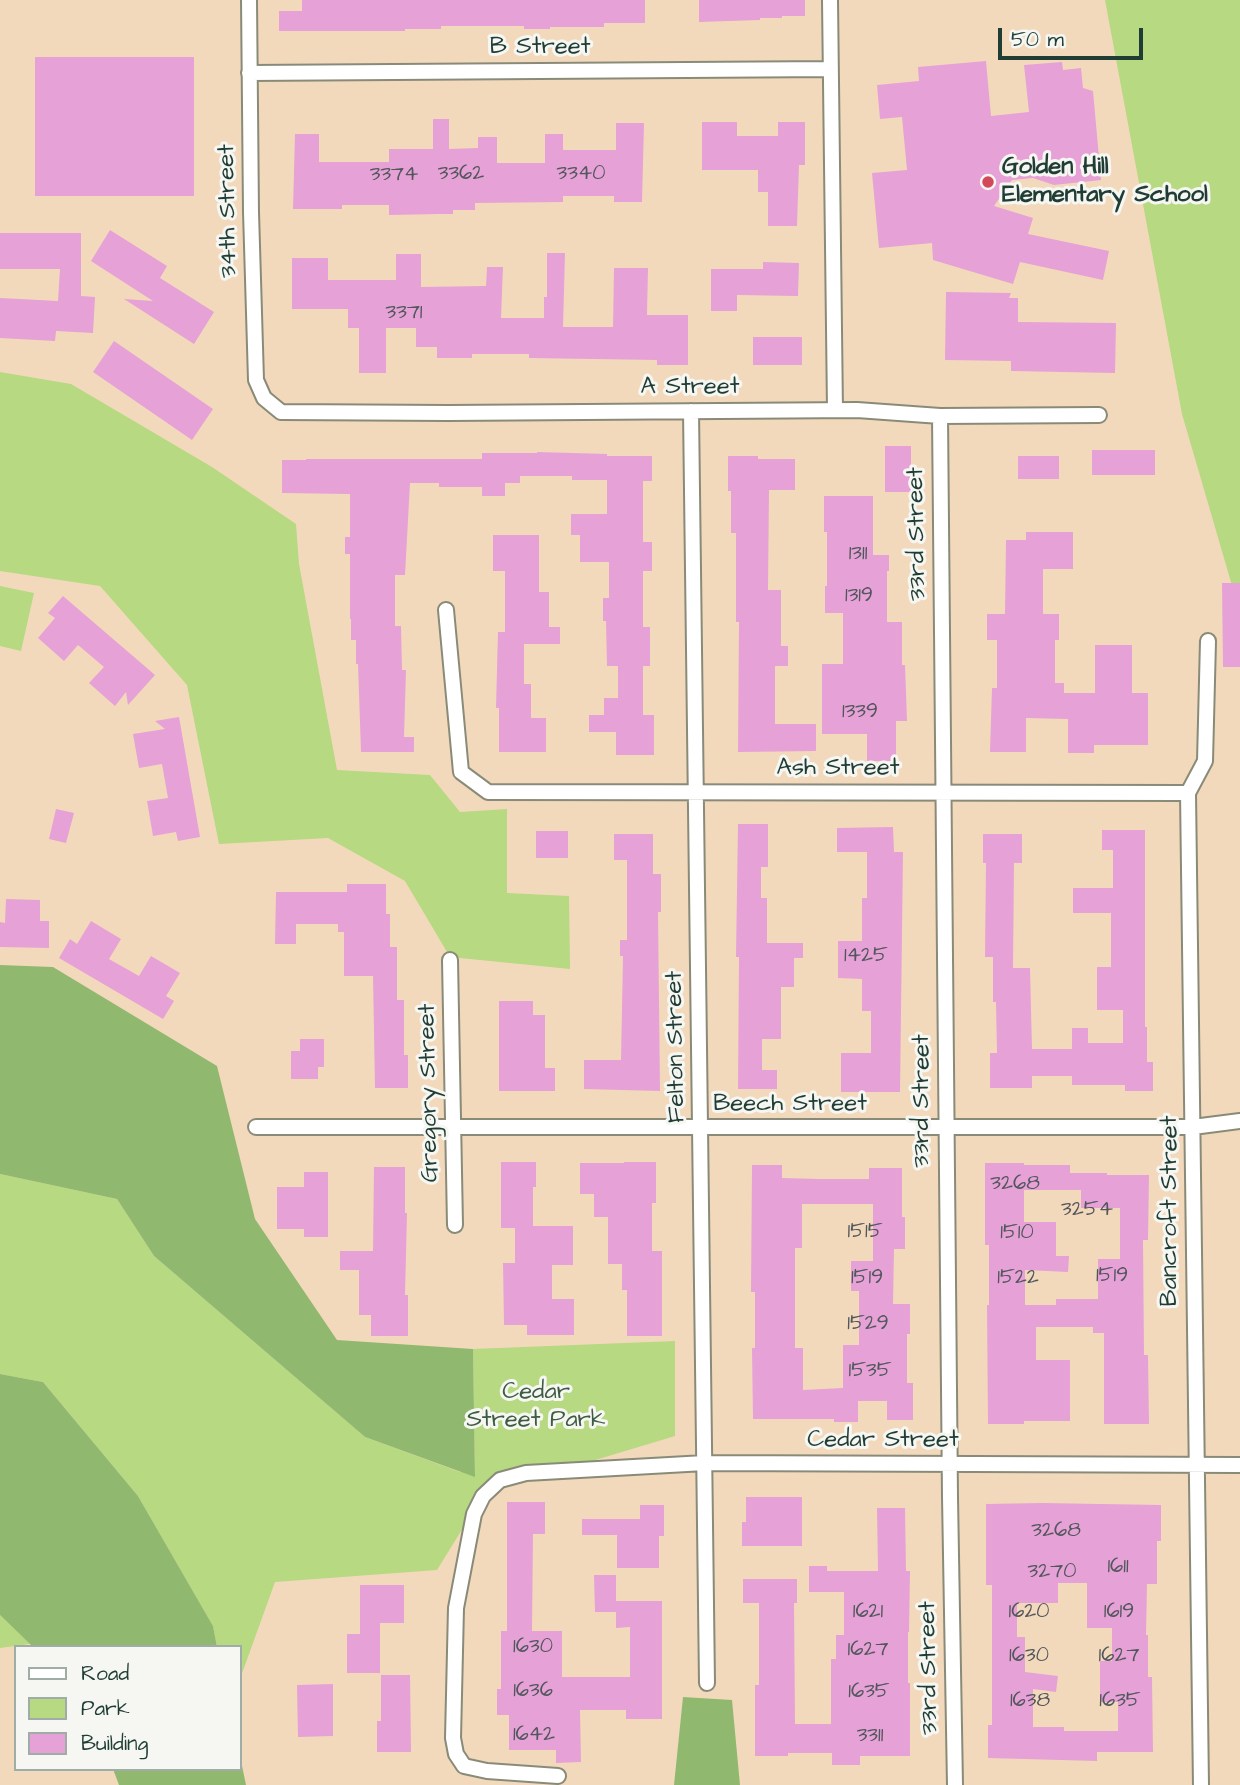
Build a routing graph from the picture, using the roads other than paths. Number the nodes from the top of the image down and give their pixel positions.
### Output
1 (249, 0) edge
2 (830, 0) edge
3 (831, 69) junction
4 (249, 73) junction
5 (835, 410) junction
6 (691, 411) junction
7 (281, 412) joint
8 (1099, 415) dead end
9 (940, 416) junction
10 (446, 610) dead end
11 (1208, 641) dead end
12 (697, 791) junction
13 (944, 792) junction
14 (1188, 793) junction
15 (450, 960) dead end
16 (1240, 1121) edge
17 (256, 1127) dead end
18 (701, 1127) junction
19 (1194, 1127) junction
20 (453, 1128) junction
21 (946, 1128) junction
22 (455, 1226) dead end
23 (705, 1463) junction
24 (949, 1465) junction
25 (1197, 1465) junction
26 (1240, 1465) edge
27 (706, 1683) dead end
28 (558, 1776) dead end
29 (954, 1785) edge
30 (1201, 1785) edge

1 - 4 street, 34th Street
2 - 3 street
3 - 4 street, B Street
3 - 5 street
4 - 7 street, 34th Street
5 - 6 street, A Street
5 - 9 street, A Street
6 - 7 street, A Street
6 - 12 street, Felton Street
8 - 9 street, A Street
9 - 13 street, 33rd Street
10 - 12 street, Ash Street
11 - 14 street, Bancroft Street
12 - 13 street, Ash Street
12 - 18 street, Felton Street
13 - 14 street, Ash Street
13 - 21 street, 33rd Street
14 - 19 street, Bancroft Street
15 - 20 street, Gregory Street
16 - 19 street, Beech Street
17 - 20 street, Beech Street
18 - 20 street, Beech Street
18 - 21 street, Beech Street
18 - 23 street, Felton Street
19 - 21 street, Beech Street
19 - 25 street, Bancroft Street
20 - 22 street, Gregory Street
21 - 24 street, 33rd Street
23 - 24 street, Cedar Street
23 - 27 street, Felton Street
23 - 28 street, Cedar Street
24 - 25 street, Cedar Street
24 - 29 street, 33rd Street
25 - 26 street, Cedar Street
25 - 30 street, Bancroft Street

